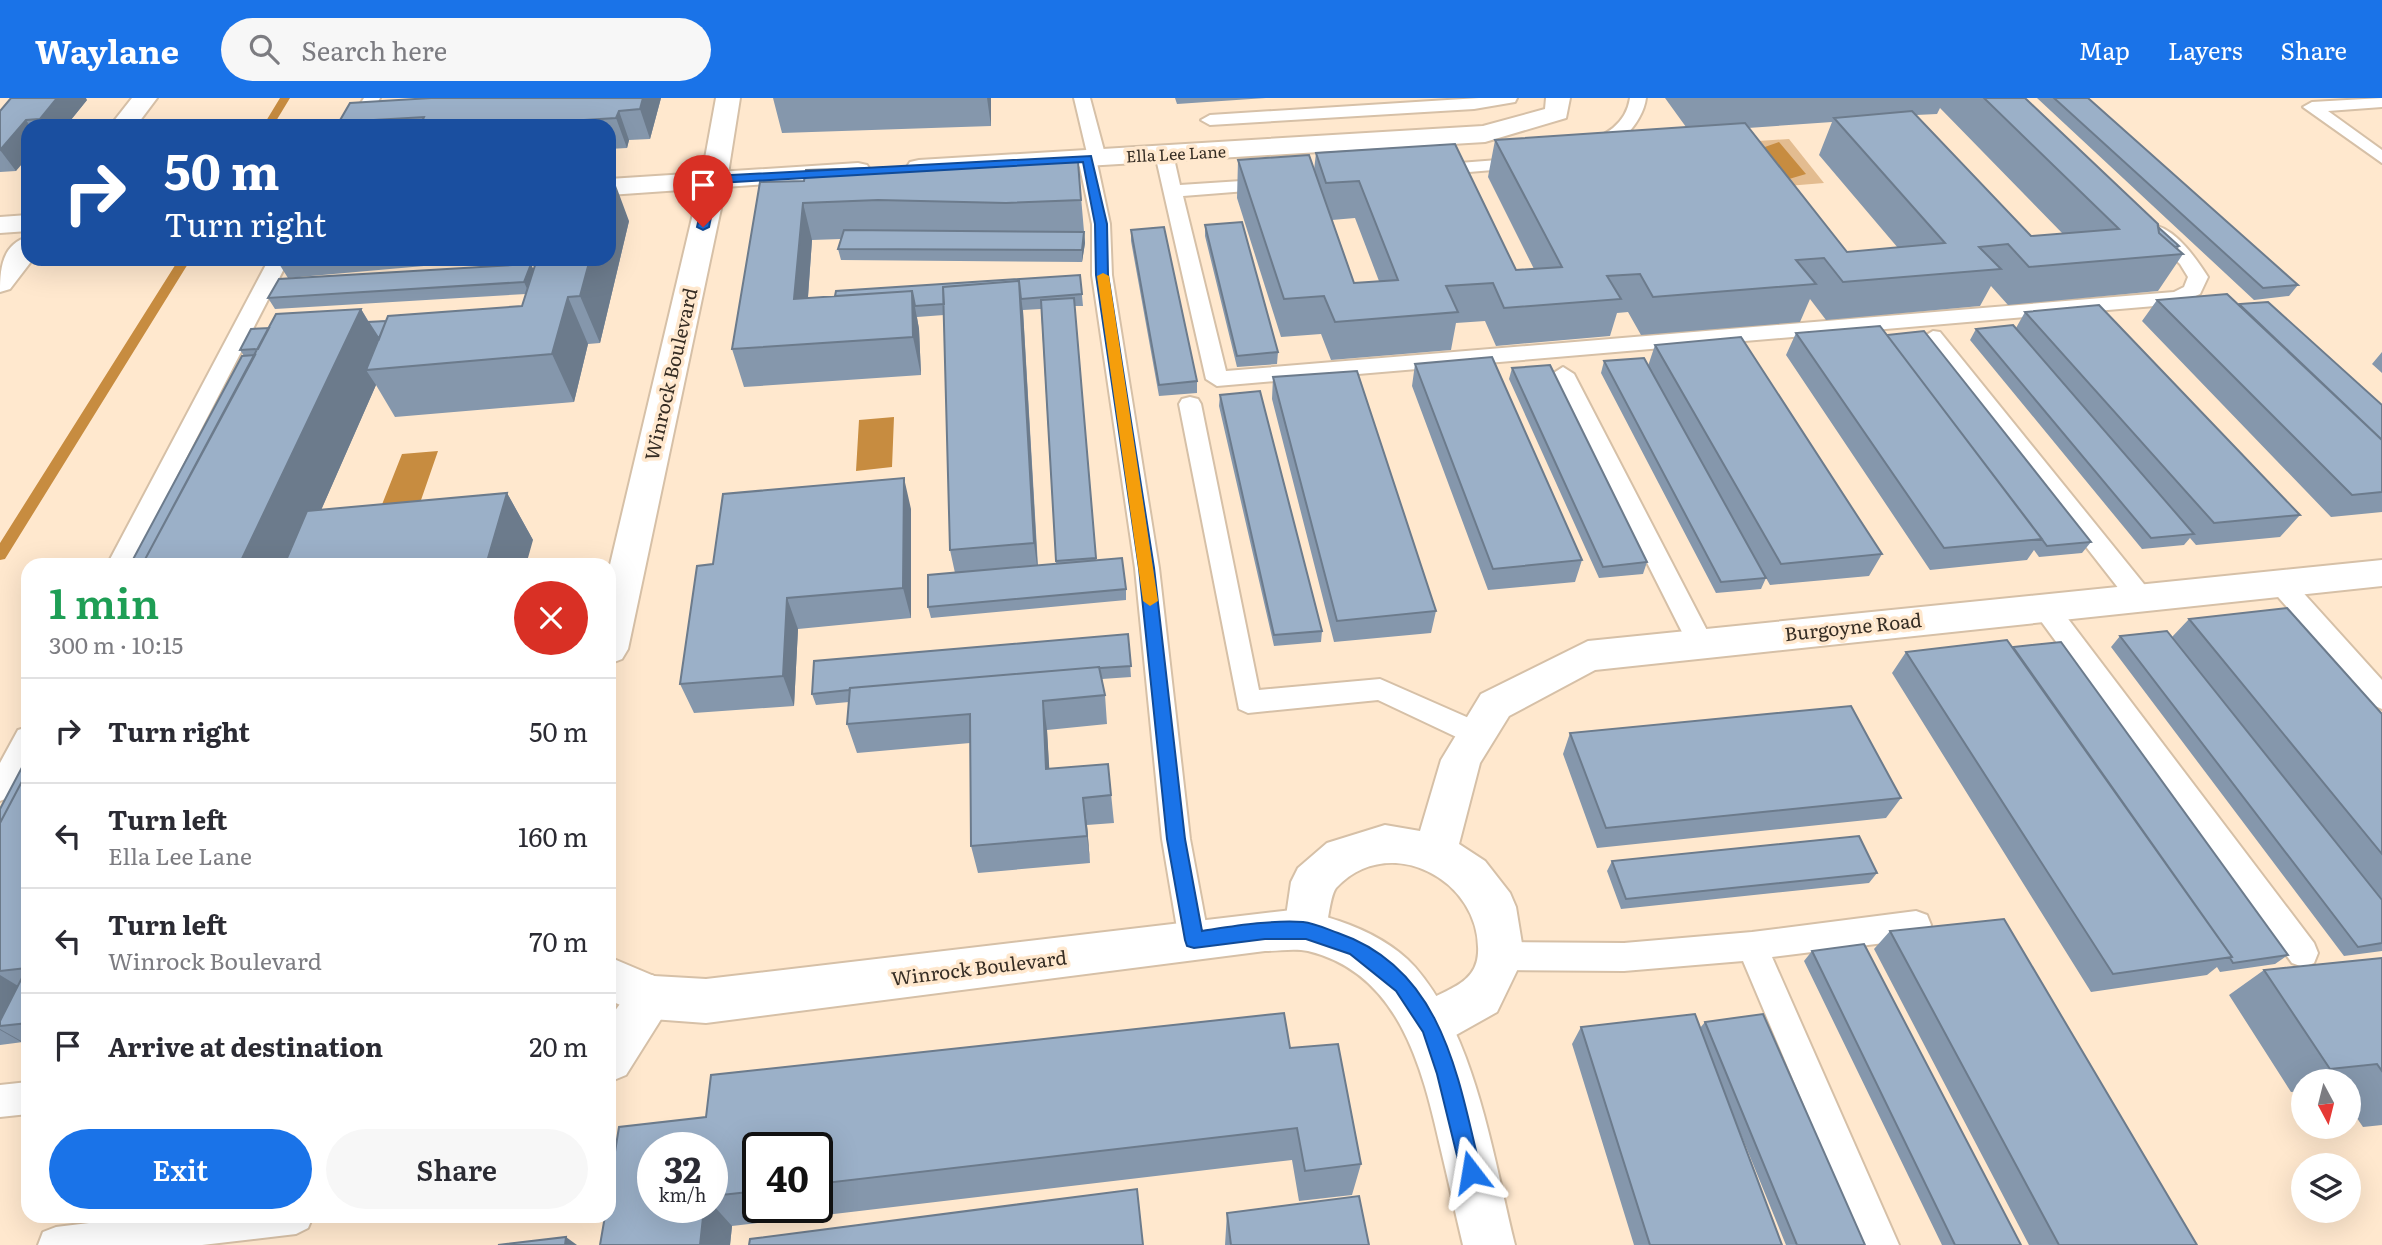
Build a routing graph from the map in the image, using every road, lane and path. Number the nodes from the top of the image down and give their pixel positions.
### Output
1 (145, 98) edge
2 (372, 98) edge
3 (729, 98) edge
4 (1082, 98) edge
5 (1509, 98) edge
6 (1558, 98) edge
7 (1638, 98) edge
8 (2382, 102) edge
9 (128, 119) edge
10 (360, 119) edge
11 (1210, 120) dead end
12 (1164, 154) junction
13 (1572, 155) edge
14 (1092, 158) junction
15 (2382, 158) edge
16 (1542, 161) edge
17 (1412, 172) edge
18 (713, 180) junction
19 (1290, 182) edge
20 (616, 187) edge
21 (1173, 191) junction
22 (2146, 222) edge
23 (21, 224) edge
24 (0, 225) edge
25 (21, 255) edge
26 (275, 266) edge
27 (0, 283) edge
28 (1933, 337) edge
29 (1563, 374) dead end
30 (1190, 404) dead end
31 (123, 558) edge
32 (2382, 573) edge
33 (2280, 583) junction
34 (2139, 596) junction
35 (2044, 606) junction
36 (616, 617) edge
37 (1700, 642) junction
38 (2382, 698) edge
39 (1477, 734) junction
40 (21, 751) edge
41 (0, 789) edge
42 (1435, 852) junction
43 (1916, 925) edge
44 (1306, 930) junction
45 (1194, 940) junction
46 (1752, 946) junction
47 (2303, 953) dead end
48 (1501, 956) junction
49 (616, 981) edge
50 (652, 997) junction
51 (1431, 1027) junction
52 (616, 1049) edge
53 (21, 1099) edge
54 (0, 1101) edge
55 (238, 1223) edge
56 (56, 1245) edge
57 (1489, 1245) edge
58 (1881, 1245) edge

1 - 9 street
2 - 10 lane
3 - 18 street, Winrock Boulevard
4 - 14 lane
5 - 11 lane
6 - 12 street, Ella Lee Lane
7 - 13 lane
8 - 15 lane
12 - 14 street, Ella Lee Lane
12 - 21 lane
14 - 18 street, Ella Lee Lane
14 - 45 lane
16 - 17 lane
18 - 20 street, Ella Lee Lane
18 - 36 street, Winrock Boulevard
19 - 21 lane
21 - 22 lane
23 - 24 street
25 - 27 street
26 - 31 lane
28 - 34 lane
29 - 37 lane
30 - 39 lane
32 - 33 street, Burgoyne Road
33 - 34 street, Burgoyne Road
33 - 38 lane
34 - 35 street, Burgoyne Road
35 - 37 street, Burgoyne Road
35 - 47 lane
37 - 39 street, Burgoyne Road
39 - 42 street, Burgoyne Road
40 - 41 lane
42 - 44 street
42 - 48 street
43 - 46 lane
44 - 45 street, Winrock Boulevard
44 - 51 street, Winrock Boulevard
45 - 50 street, Winrock Boulevard
46 - 48 lane
46 - 58 lane
48 - 51 street
49 - 50 street, Winrock Boulevard
50 - 52 street
51 - 57 street, Winrock Boulevard
53 - 54 lane
55 - 56 lane

